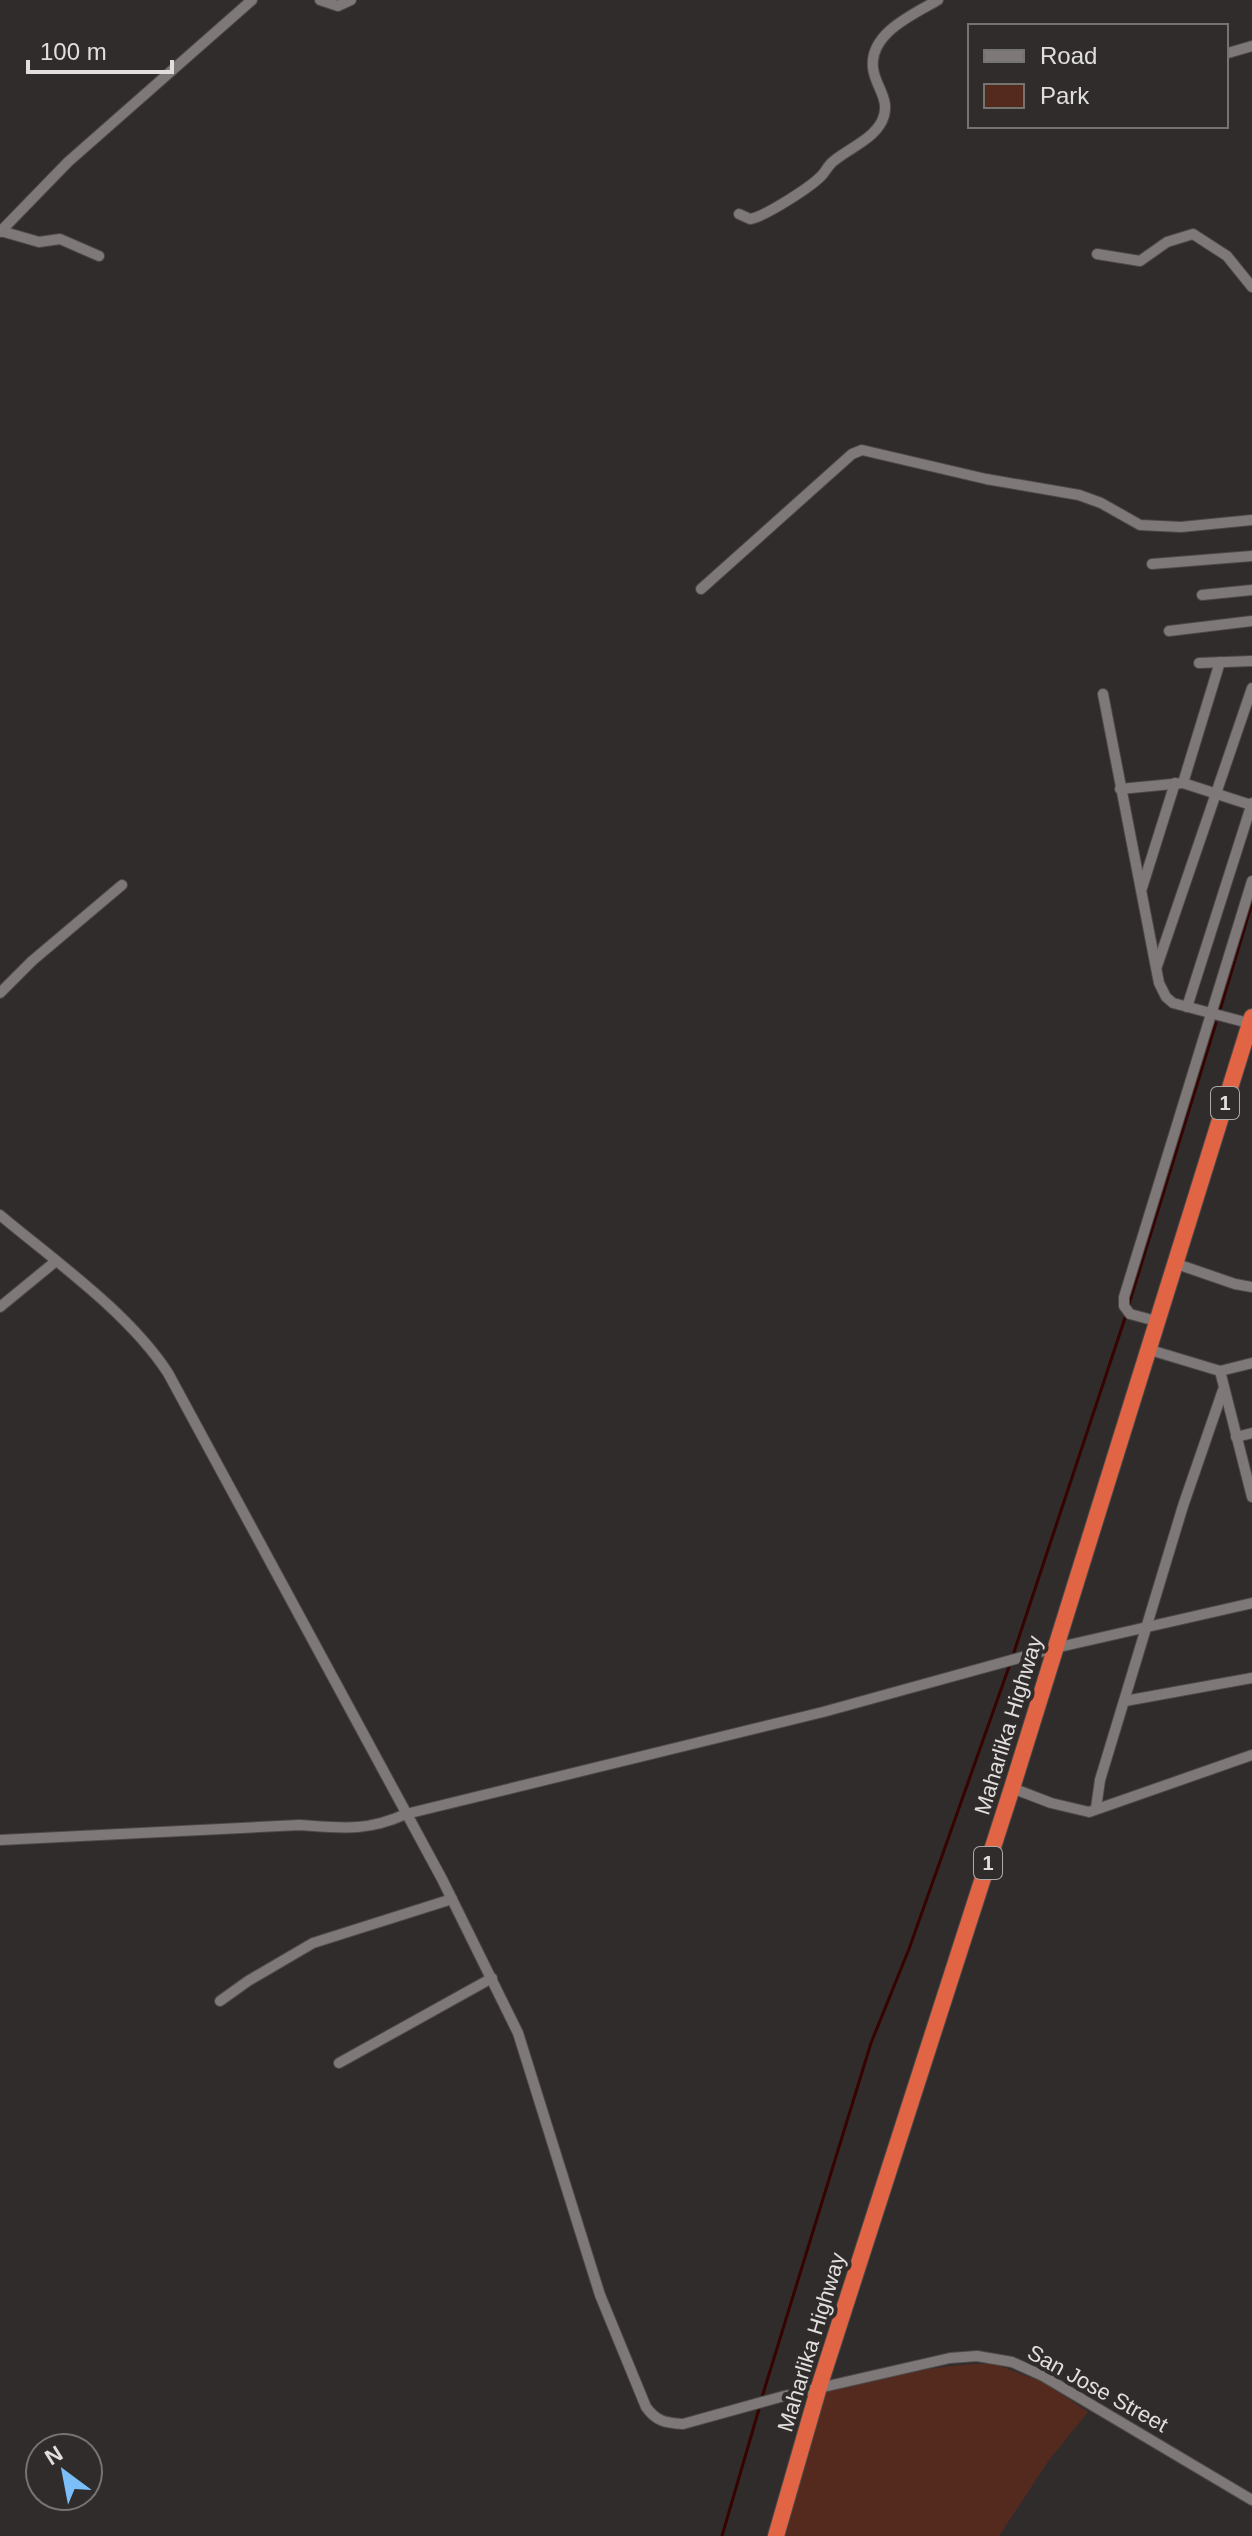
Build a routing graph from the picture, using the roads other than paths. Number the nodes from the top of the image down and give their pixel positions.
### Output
1 (252, 0) edge
2 (320, 0) edge
3 (351, 0) edge
4 (938, 0) edge
5 (1252, 46) edge
6 (1228, 53) edge
7 (739, 214) dead end
8 (1, 232) edge
9 (1097, 254) dead end
10 (99, 256) dead end
11 (1252, 287) edge
12 (1252, 520) edge
13 (1252, 556) edge
14 (1152, 564) dead end
15 (701, 589) dead end
16 (1252, 590) edge
17 (1202, 595) dead end
18 (1252, 621) edge
19 (1169, 631) dead end
20 (1252, 661) edge
21 (1220, 662) junction
22 (1199, 663) dead end
23 (1252, 688) edge
24 (1103, 694) dead end
25 (1179, 783) junction
26 (1120, 789) junction
27 (1217, 794) junction
28 (1252, 804) edge
29 (1252, 881) edge
30 (122, 885) dead end
31 (1141, 890) junction
32 (1156, 967) junction
33 (0, 993) edge
34 (1187, 1007) junction
35 (1212, 1015) junction
36 (1251, 1021) edge
37 (0, 1215) edge
38 (56, 1261) junction
39 (1174, 1263) junction
40 (1252, 1287) edge
41 (0, 1307) edge
42 (1156, 1321) junction
43 (1147, 1349) junction
44 (1252, 1363) edge
45 (1220, 1371) junction
46 (1223, 1390) junction
47 (1252, 1433) edge
48 (1236, 1437) junction
49 (1252, 1497) edge
50 (1252, 1603) edge
51 (1149, 1625) junction
52 (1055, 1648) junction
53 (1252, 1678) edge
54 (1125, 1701) junction
55 (1252, 1755) edge
56 (1012, 1788) junction
57 (1096, 1808) junction
58 (406, 1814) junction
59 (0, 1840) edge
60 (452, 1899) junction
61 (492, 1978) junction
62 (220, 2001) dead end
63 (339, 2063) dead end
64 (819, 2387) junction
65 (1252, 2500) edge
66 (776, 2536) edge

1 - 8 street
2 - 3 street
4 - 7 street
5 - 6 street
8 - 10 street
9 - 11 street
12 - 15 street
13 - 14 street
16 - 17 street
18 - 19 street
20 - 21 street
21 - 22 street
21 - 25 street
23 - 27 street
24 - 26 street
25 - 26 street
25 - 27 street
25 - 31 street
26 - 31 street
27 - 28 street
27 - 32 street
28 - 34 street
29 - 35 street
30 - 33 street
31 - 32 street
32 - 34 street
34 - 35 street
35 - 36 street
35 - 42 street
36 - 39 highway, Maharlika Highway / 1
37 - 38 street
38 - 41 street
38 - 58 street
39 - 40 street
39 - 42 highway, Maharlika Highway / 1
42 - 43 highway, Maharlika Highway / 1
43 - 45 street
43 - 52 highway, Maharlika Highway / 1
44 - 45 street
45 - 46 street
46 - 48 street
46 - 51 street
47 - 48 street
48 - 49 street
50 - 51 street
51 - 52 street
51 - 54 street
52 - 56 highway, Maharlika Highway / 1
52 - 58 street
53 - 54 street
54 - 57 street
55 - 57 street
56 - 57 street
56 - 64 highway, Maharlika Highway / 1
58 - 59 street
58 - 60 street
60 - 61 street
60 - 62 street
61 - 63 street
61 - 64 street, San Jose Street
64 - 65 street, San Jose Street
64 - 66 highway, Maharlika Highway / 1

